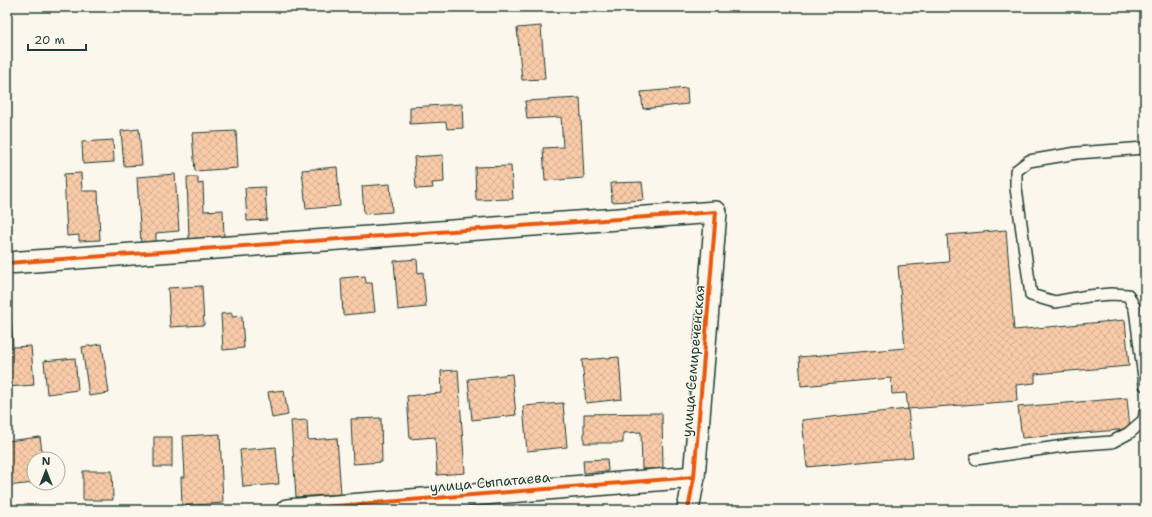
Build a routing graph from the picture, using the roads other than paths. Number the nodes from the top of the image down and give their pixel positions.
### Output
1 (1145, 148) edge
2 (7, 263) edge
3 (1145, 385) edge
4 (1145, 413) edge
5 (976, 459) dead end
6 (694, 477) junction
7 (287, 510) edge
8 (688, 510) edge

1 - 3 lane
2 - 6 street, улица Семиреченская
4 - 5 lane
6 - 7 street, улица Сыпатаева
6 - 8 street, улица Семиреченская

